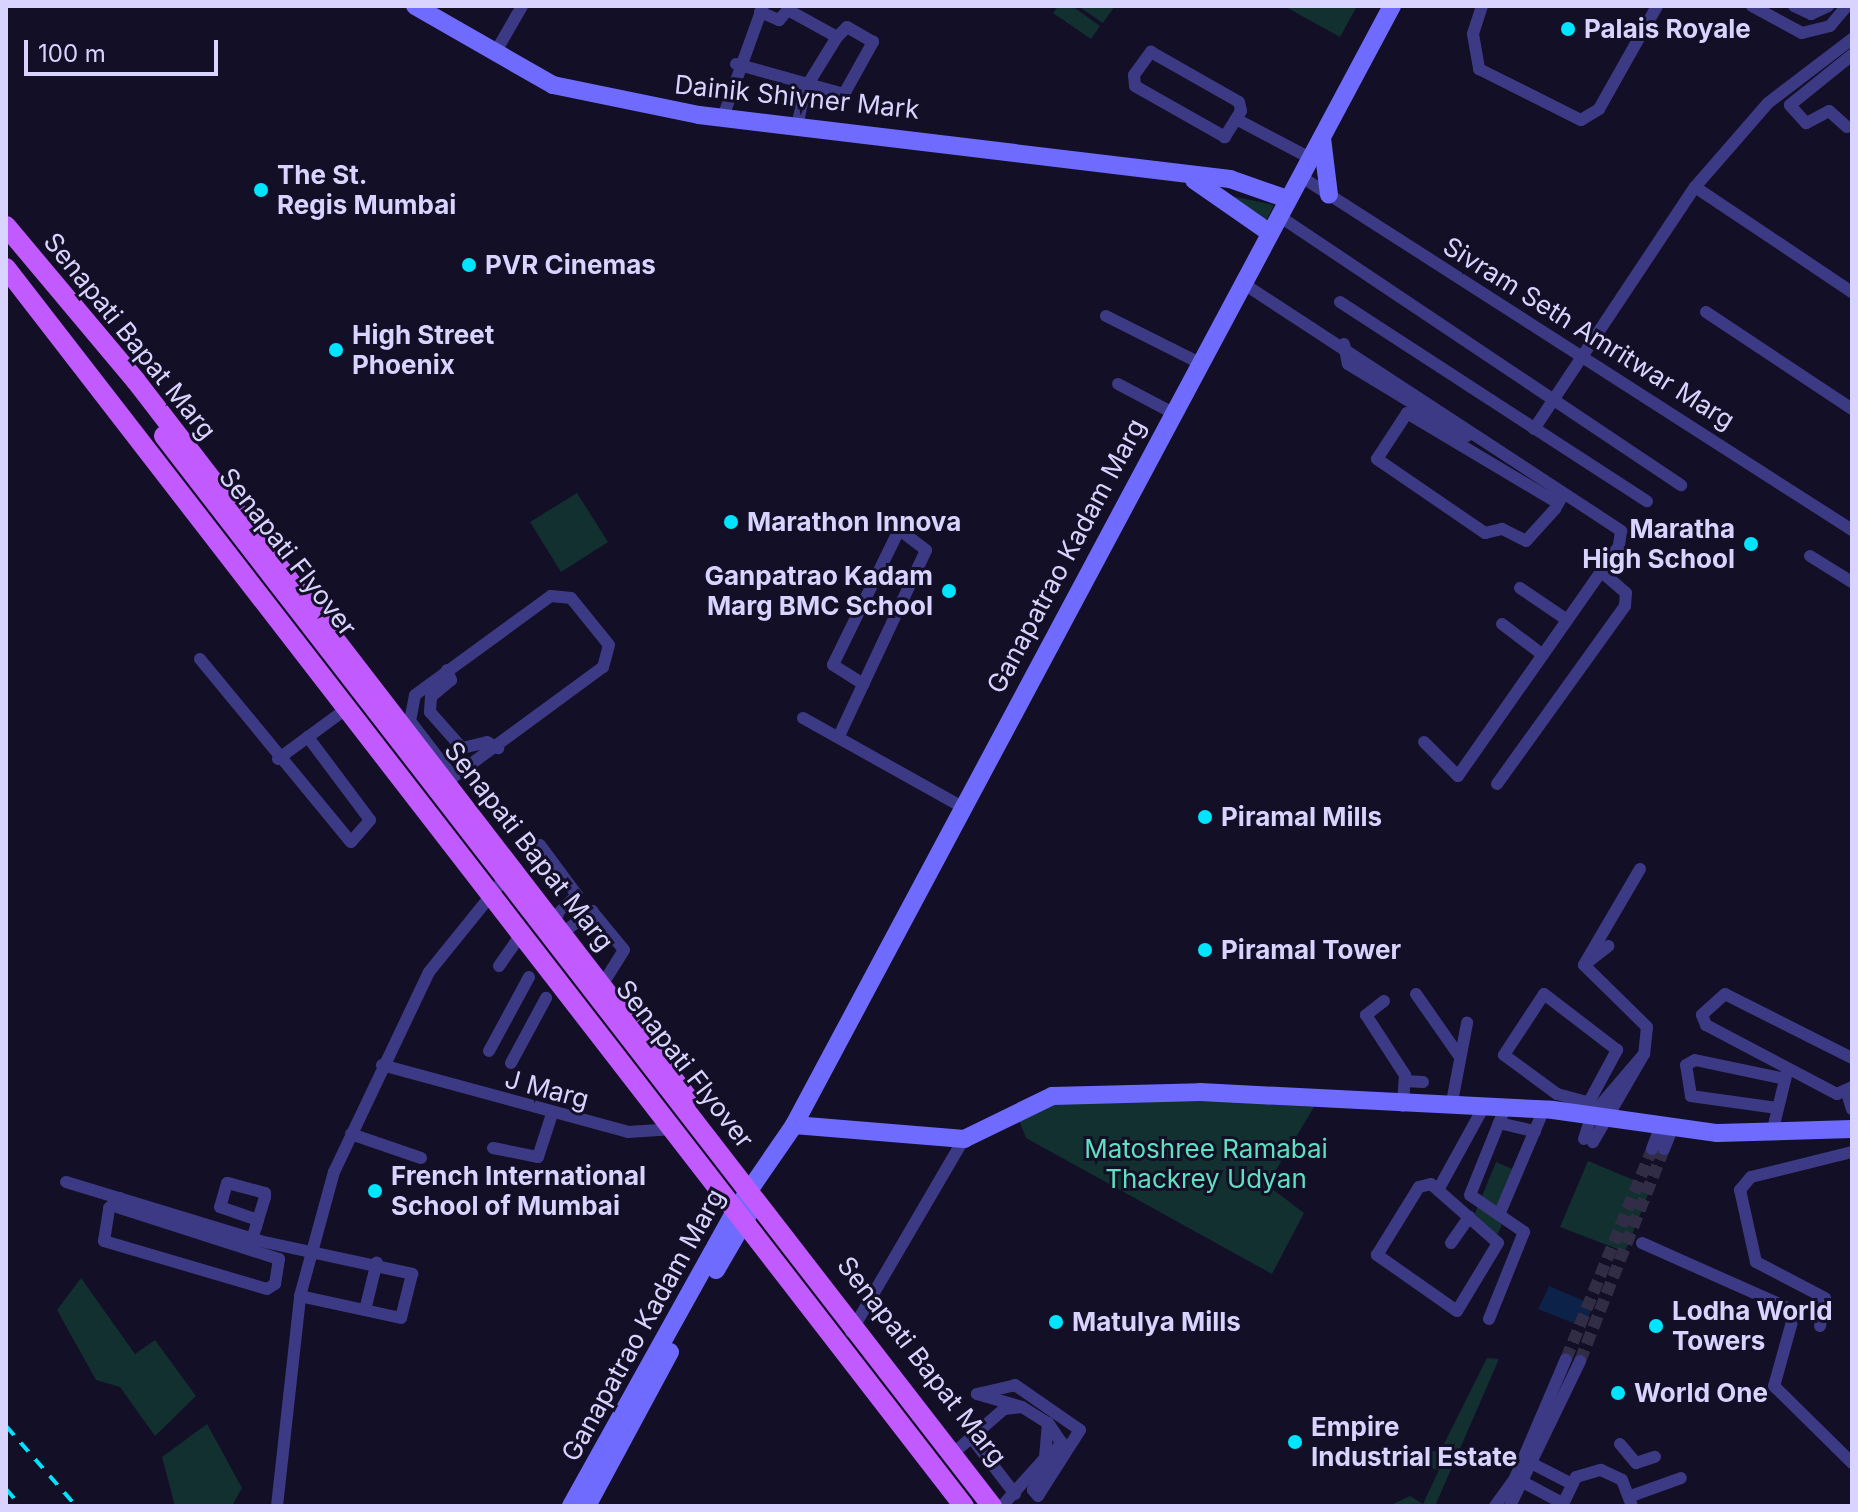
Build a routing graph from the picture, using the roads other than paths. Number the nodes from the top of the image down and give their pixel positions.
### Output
1 (415, 6) edge
2 (522, 6) edge
3 (1392, 6) edge
4 (1482, 6) edge
5 (1657, 6) edge
6 (1752, 6) edge
7 (1794, 6) edge
8 (1828, 6) edge
9 (1847, 6) edge
10 (762, 9) edge
11 (837, 37) junction
12 (1852, 50) edge
13 (495, 53) junction
14 (736, 64) junction
15 (810, 81) junction
16 (723, 117) junction
17 (1236, 119) junction
18 (797, 126) junction
19 (1850, 128) edge
20 (1322, 135) junction
21 (1310, 158) junction
22 (1300, 176) junction
23 (1194, 180) junction
24 (1695, 187) junction
25 (1329, 195) junction
26 (1283, 207) junction
27 (6, 226) edge
28 (1270, 233) junction
29 (6, 268) edge
30 (1244, 284) junction
31 (1852, 292) edge
32 (1340, 302) dead end
33 (1706, 312) dead end
34 (1106, 316) dead end
35 (1344, 344) junction
36 (103, 350) junction
37 (1586, 353) junction
38 (78, 360) junction
39 (1200, 363) junction
40 (1118, 384) dead end
41 (1554, 400) junction
42 (1852, 409) edge
43 (1173, 413) junction
44 (1534, 429) junction
45 (159, 440) junction
46 (1681, 485) dead end
47 (1647, 501) dead end
48 (1558, 503) junction
49 (1852, 530) edge
50 (1810, 556) dead end
51 (1601, 571) junction
52 (1852, 582) edge
53 (1520, 588) dead end
54 (1567, 620) junction
55 (1502, 624) dead end
56 (1543, 655) junction
57 (200, 659) dead end
58 (447, 670) junction
59 (369, 684) junction
60 (863, 684) junction
61 (344, 707) junction
62 (803, 718) dead end
63 (839, 736) junction
64 (308, 737) junction
65 (1424, 742) dead end
66 (425, 745) junction
67 (498, 748) junction
68 (278, 759) junction
69 (399, 776) junction
70 (1497, 784) dead end
71 (964, 808) junction
72 (540, 845) dead end
73 (514, 867) junction
74 (1640, 869) dead end
75 (491, 892) junction
76 (563, 925) junction
77 (522, 933) junction
78 (1608, 946) dead end
79 (1584, 965) junction
80 (499, 966) dead end
81 (529, 977) dead end
82 (603, 984) junction
83 (1416, 994) dead end
84 (546, 998) dead end
85 (1384, 1001) dead end
86 (1467, 1023) dead end
87 (489, 1051) dead end
88 (1460, 1057) junction
89 (1852, 1058) edge
90 (511, 1063) dead end
91 (382, 1065) junction
92 (1787, 1074) junction
93 (1405, 1081) junction
94 (1423, 1082) dead end
95 (1849, 1090) edge
96 (1551, 1104) junction
97 (1403, 1106) junction
98 (1451, 1107) junction
99 (1483, 1108) junction
100 (1777, 1108) junction
101 (1852, 1109) edge
102 (699, 1112) junction
103 (1591, 1112) junction
104 (552, 1114) junction
105 (1502, 1116) junction
106 (1667, 1126) junction
107 (675, 1129) junction
108 (792, 1129) junction
109 (1852, 1129) edge
110 (1535, 1131) junction
111 (1772, 1133) junction
112 (349, 1138) junction
113 (964, 1139) junction
114 (1588, 1140) dead end
115 (493, 1148) dead end
116 (1658, 1149) tunnel mouth
117 (1852, 1152) edge
118 (421, 1158) dead end
119 (66, 1182) dead end
120 (756, 1190) junction
121 (1438, 1190) junction
122 (118, 1203) junction
123 (1499, 1215) junction
124 (740, 1216) junction
125 (1469, 1217) junction
126 (258, 1220) dead end
127 (1451, 1243) dead end
128 (1642, 1243) dead end
129 (256, 1244) junction
130 (308, 1250) junction
131 (377, 1262) junction
132 (300, 1296) junction
133 (365, 1310) junction
134 (1489, 1319) dead end
135 (861, 1325) junction
136 (1820, 1326) dead end
137 (839, 1342) junction
138 (1573, 1360) tunnel mouth
139 (1022, 1407) junction
140 (1048, 1423) junction
141 (964, 1444) junction
142 (1620, 1444) dead end
143 (1655, 1457) dead end
144 (1630, 1461) junction
145 (1529, 1462) junction
146 (1852, 1463) edge
147 (1619, 1478) junction
148 (1681, 1478) dead end
149 (1520, 1480) junction
150 (1570, 1483) junction
151 (1631, 1501) edge
152 (1006, 1502) edge
153 (581, 1503) edge
154 (1562, 1504) edge
155 (277, 1506) edge
156 (964, 1506) edge
157 (978, 1506) edge
158 (992, 1506) edge
159 (1495, 1506) edge
160 (1510, 1506) edge

1 - 13 main road, Dainik Shivner Mark
2 - 13 street
3 - 20 main road, Ganapatrao Kadam Marg
4 - 5 street
6 - 9 street
7 - 8 street
10 - 11 street
10 - 14 street
11 - 15 street
11 - 15 street
12 - 19 street
12 - 24 street
13 - 16 main road, Dainik Shivner Mark
14 - 15 street
14 - 16 street
15 - 18 street
16 - 18 main road, Dainik Shivner Mark
17 - 17 street
17 - 21 street
18 - 23 main road, Dainik Shivner Mark
20 - 21 main road, Ganapatrao Kadam Marg
20 - 25 main road
21 - 22 main road, Ganapatrao Kadam Marg
22 - 25 street, Sivram Seth Amritwar Marg
22 - 26 main road, Ganapatrao Kadam Marg
23 - 26 main road
23 - 28 main road
24 - 31 street
24 - 37 street
25 - 37 street, Sivram Seth Amritwar Marg
26 - 28 main road, Ganapatrao Kadam Marg
26 - 41 street
27 - 36 main road, Senapati Bapat Marg
28 - 30 main road, Ganapatrao Kadam Marg
29 - 38 main road, Senapati Bapat Marg
30 - 35 street
30 - 39 main road, Ganapatrao Kadam Marg
32 - 44 street
33 - 42 street
34 - 39 street
35 - 48 street
35 - 51 street
36 - 45 main road, Senapati Flyover
36 - 59 main road, Senapati Bapat Marg
37 - 41 street
37 - 49 street, Sivram Seth Amritwar Marg
38 - 45 main road, Senapati Flyover
38 - 61 main road, Senapati Bapat Marg
39 - 43 main road, Ganapatrao Kadam Marg
40 - 43 street
41 - 44 street
41 - 46 street
43 - 71 main road, Ganapatrao Kadam Marg
44 - 47 street
45 - 157 main road, Senapati Flyover
45 - 158 main road, Senapati Flyover, bridge
48 - 48 street
50 - 52 street
51 - 54 street
51 - 70 street
53 - 54 street
54 - 56 street
55 - 56 street
56 - 65 street
57 - 68 street
58 - 66 street
58 - 67 street
58 - 67 street
59 - 61 main road
59 - 66 main road, Senapati Bapat Marg
60 - 60 street
60 - 63 street
61 - 64 street
61 - 69 main road, Senapati Bapat Marg
62 - 63 street
63 - 71 street
64 - 68 street
64 - 68 street
66 - 67 street
66 - 69 street
66 - 73 main road, Senapati Bapat Marg
69 - 75 main road, Senapati Bapat Marg
71 - 108 main road, Ganapatrao Kadam Marg
72 - 76 street
73 - 75 street
73 - 76 main road, Senapati Bapat Marg
74 - 79 street
75 - 77 main road, Senapati Bapat Marg
75 - 91 street
76 - 82 main road, Senapati Bapat Marg
76 - 82 street
77 - 80 street
77 - 107 main road, Senapati Bapat Marg
78 - 79 street
79 - 103 street
81 - 87 street
82 - 102 main road, Senapati Bapat Marg
83 - 88 street
84 - 90 street
85 - 93 street
86 - 88 street
88 - 98 street
89 - 92 street
91 - 104 street, J Marg
91 - 112 street
92 - 95 street
92 - 100 street
92 - 100 street
93 - 94 street
93 - 97 street
95 - 101 street
96 - 103 main road
96 - 103 street
96 - 105 main road
96 - 110 street
97 - 98 main road
97 - 113 main road
98 - 99 main road
99 - 105 main road
99 - 121 street
100 - 111 street
102 - 107 street
102 - 120 main road, Senapati Bapat Marg
103 - 106 main road
103 - 114 street
104 - 107 street, J Marg
104 - 115 street
105 - 110 street
105 - 123 street
106 - 111 main road
106 - 116 street
107 - 124 main road, Senapati Bapat Marg
108 - 113 main road
108 - 120 main road, Ganapatrao Kadam Marg
109 - 111 main road
110 - 123 street
112 - 118 street
112 - 130 street
113 - 135 street
117 - 136 street
119 - 122 street
120 - 124 main road, Ganapatrao Kadam Marg
120 - 135 main road, Senapati Bapat Marg
121 - 125 street
121 - 125 street
122 - 129 street
122 - 129 street
123 - 134 street
124 - 137 main road, Senapati Bapat Marg
124 - 153 main road, Ganapatrao Kadam Marg
125 - 127 street
126 - 129 street
128 - 146 street
129 - 130 street
130 - 131 street
130 - 132 street
131 - 133 street
131 - 133 street
132 - 133 street
132 - 155 street
135 - 137 street
135 - 141 main road, Senapati Bapat Marg
137 - 156 main road, Senapati Bapat Marg
138 - 145 street
139 - 140 street
139 - 140 street
139 - 141 street
140 - 152 street
141 - 152 main road, Senapati Bapat Marg
142 - 144 street
143 - 144 street
144 - 147 street
145 - 149 street
145 - 150 street
147 - 150 street
147 - 151 street
148 - 151 street
149 - 154 street
149 - 159 street
149 - 160 street
150 - 154 street

